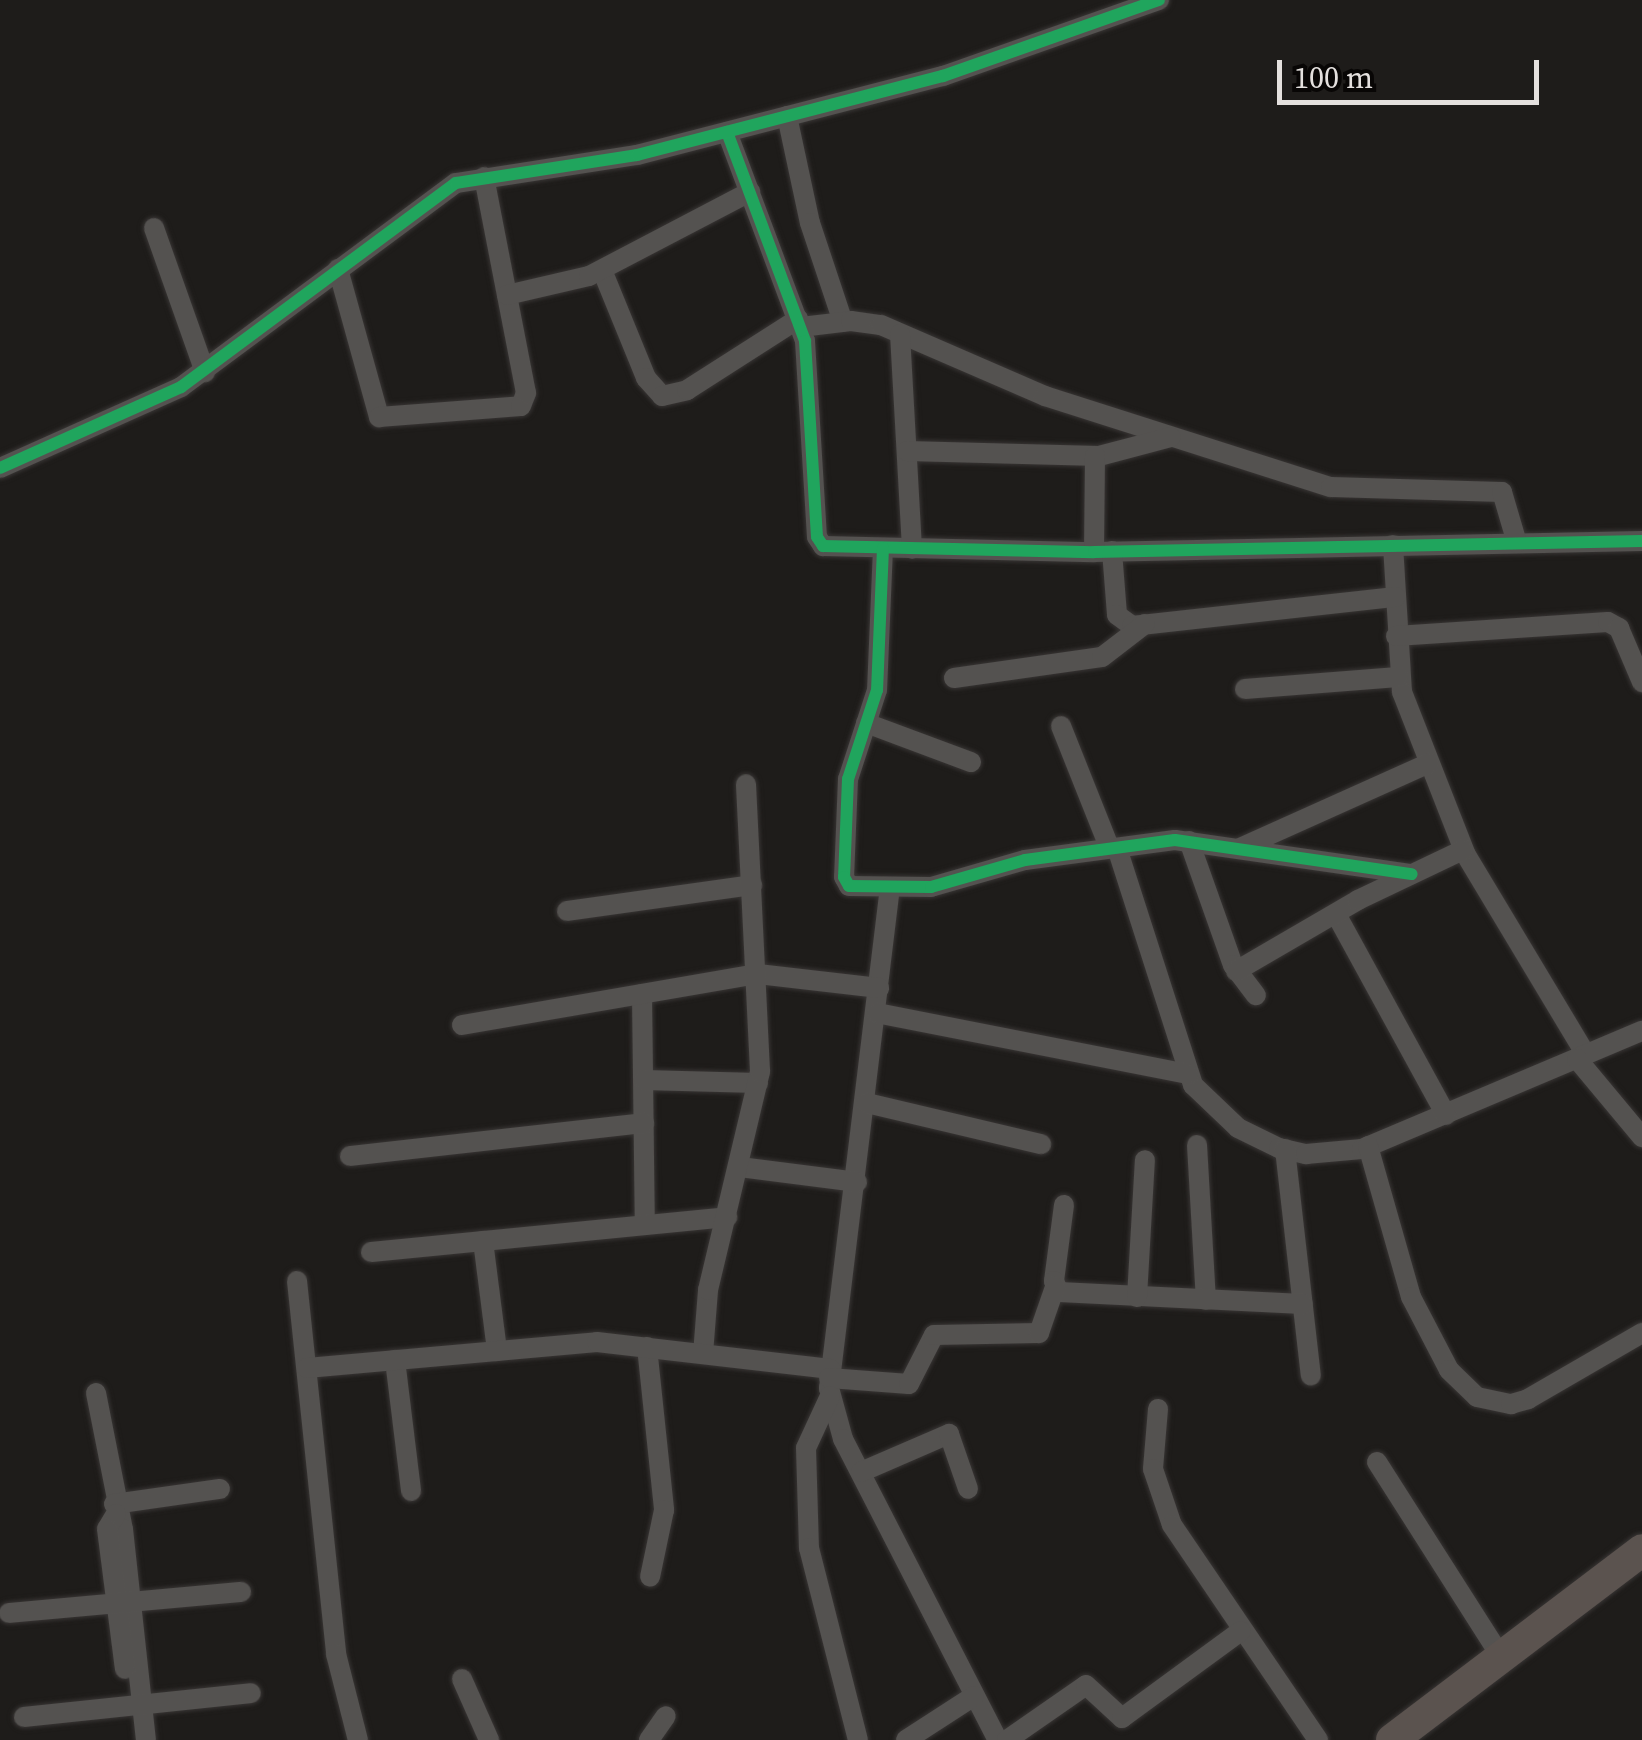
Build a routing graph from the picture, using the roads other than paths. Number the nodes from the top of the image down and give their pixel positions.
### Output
1 (1159, 0) edge
2 (788, 116) junction
3 (727, 132) junction
4 (484, 177) junction
5 (750, 192) junction
6 (154, 228) dead end
7 (338, 268) junction
8 (602, 270) junction
9 (507, 295) junction
10 (843, 322) junction
11 (800, 323) junction
12 (900, 334) junction
13 (204, 372) junction
14 (1172, 437) junction
15 (906, 451) junction
16 (1094, 456) junction
17 (0, 468) edge
18 (1642, 542) edge
19 (1517, 543) junction
20 (1393, 545) junction
21 (883, 548) junction
22 (912, 549) junction
23 (1103, 552) junction
24 (1395, 597) junction
25 (1145, 624) junction
26 (1396, 636) junction
27 (1398, 677) junction
28 (954, 678) dead end
29 (1642, 682) edge
30 (1246, 690) dead end
31 (866, 723) junction
32 (1060, 726) dead end
33 (970, 762) dead end
34 (1429, 763) junction
35 (746, 784) dead end
36 (1189, 840) junction
37 (1114, 848) junction
38 (1240, 848) junction
39 (1464, 850) junction
40 (1412, 874) junction
41 (752, 885) junction
42 (890, 888) junction
43 (566, 911) dead end
44 (1336, 914) junction
45 (1236, 971) junction
46 (758, 974) junction
47 (879, 988) junction
48 (642, 994) junction
49 (1256, 995) dead end
50 (876, 1012) junction
51 (462, 1025) dead end
52 (1642, 1031) edge
53 (1582, 1057) junction
54 (1188, 1074) junction
55 (644, 1080) junction
56 (758, 1083) junction
57 (867, 1103) junction
58 (1446, 1116) junction
59 (644, 1123) junction
60 (1642, 1137) edge
61 (1041, 1144) dead end
62 (1197, 1146) dead end
63 (1368, 1146) junction
64 (1285, 1149) junction
65 (350, 1156) dead end
66 (1146, 1160) dead end
67 (740, 1167) junction
68 (857, 1182) junction
69 (1064, 1205) dead end
70 (727, 1217) junction
71 (646, 1225) junction
72 (484, 1241) junction
73 (371, 1252) dead end
74 (297, 1280) dead end
75 (1056, 1287) junction
76 (1137, 1297) junction
77 (1206, 1300) junction
78 (1303, 1304) junction
79 (1642, 1333) edge
80 (647, 1347) junction
81 (497, 1351) junction
82 (703, 1354) junction
83 (395, 1360) junction
84 (307, 1368) junction
85 (1311, 1376) dead end
86 (830, 1381) junction
87 (96, 1393) dead end
88 (1158, 1409) dead end
89 (1377, 1462) dead end
90 (860, 1472) junction
91 (220, 1489) dead end
92 (411, 1490) dead end
93 (968, 1490) dead end
94 (115, 1509) junction
95 (1642, 1550) edge
96 (650, 1577) dead end
97 (1642, 1579) edge
98 (241, 1592) dead end
99 (124, 1605) junction
100 (9, 1613) dead end
101 (1241, 1631) junction
102 (1501, 1657) junction
103 (462, 1680) dead end
104 (251, 1692) dead end
105 (974, 1696) junction
106 (136, 1707) junction
107 (666, 1716) dead end
108 (24, 1717) dead end
109 (134, 1740) edge
110 (146, 1740) edge
111 (358, 1740) edge
112 (489, 1740) edge
113 (649, 1740) edge
114 (858, 1740) edge
115 (906, 1740) edge
116 (998, 1740) edge
117 (1007, 1740) edge
118 (1318, 1740) edge
119 (1392, 1740) edge
120 (1427, 1740) edge

1 - 2 street
2 - 3 street
2 - 10 street
3 - 4 street
3 - 5 street
4 - 7 street
4 - 9 street
5 - 8 street
5 - 11 street
6 - 13 street
7 - 9 street
7 - 13 street
8 - 9 street
8 - 11 street
10 - 11 street
10 - 12 street
11 - 21 street
12 - 14 street
12 - 15 street
13 - 17 street
14 - 16 street
14 - 19 street
15 - 16 street
15 - 22 street
16 - 23 street
18 - 19 street
19 - 20 street
20 - 23 street
20 - 24 street
21 - 22 street
21 - 31 street
22 - 23 street
23 - 25 street
24 - 25 street
24 - 26 street
25 - 28 street
26 - 27 street
26 - 29 street
27 - 30 street
27 - 34 street
31 - 33 street
31 - 42 street
32 - 37 street
34 - 38 street
34 - 39 street
35 - 41 street
36 - 37 street
36 - 38 street
36 - 45 street
37 - 42 street
37 - 54 street
38 - 40 street
39 - 40 street
39 - 53 street
40 - 44 street
41 - 43 street
41 - 46 street
42 - 47 street
44 - 45 street
44 - 58 street
45 - 49 street
46 - 47 street
46 - 48 street
46 - 56 street
47 - 50 street
48 - 51 street
48 - 55 street
50 - 54 street
50 - 57 street
52 - 53 street
53 - 58 street
53 - 60 street
54 - 64 street
55 - 56 street
55 - 59 street
56 - 67 street
57 - 61 street
57 - 68 street
58 - 63 street
59 - 65 street
59 - 71 street
62 - 77 street
63 - 64 street
63 - 79 street
64 - 78 street
66 - 76 street
67 - 68 street
67 - 70 street
68 - 86 street
69 - 75 street
70 - 71 street
70 - 82 street
71 - 72 street
72 - 73 street
72 - 81 street
74 - 84 street
75 - 76 street
75 - 86 street
76 - 77 street
77 - 78 street
78 - 85 street
80 - 81 street
80 - 82 street
80 - 96 street
81 - 83 street
82 - 86 street
83 - 84 street
83 - 92 street
84 - 111 street
86 - 90 street
86 - 114 street
87 - 94 street
88 - 101 street
89 - 102 street
90 - 93 street
90 - 105 street
91 - 94 street
94 - 99 street
95 - 102 highway
97 - 120 highway
98 - 99 street
99 - 100 street
99 - 106 street
101 - 117 street
101 - 118 street
102 - 119 highway
103 - 112 street
104 - 106 street
105 - 115 street
105 - 116 street
106 - 108 street
106 - 109 street
106 - 110 street
107 - 113 street

